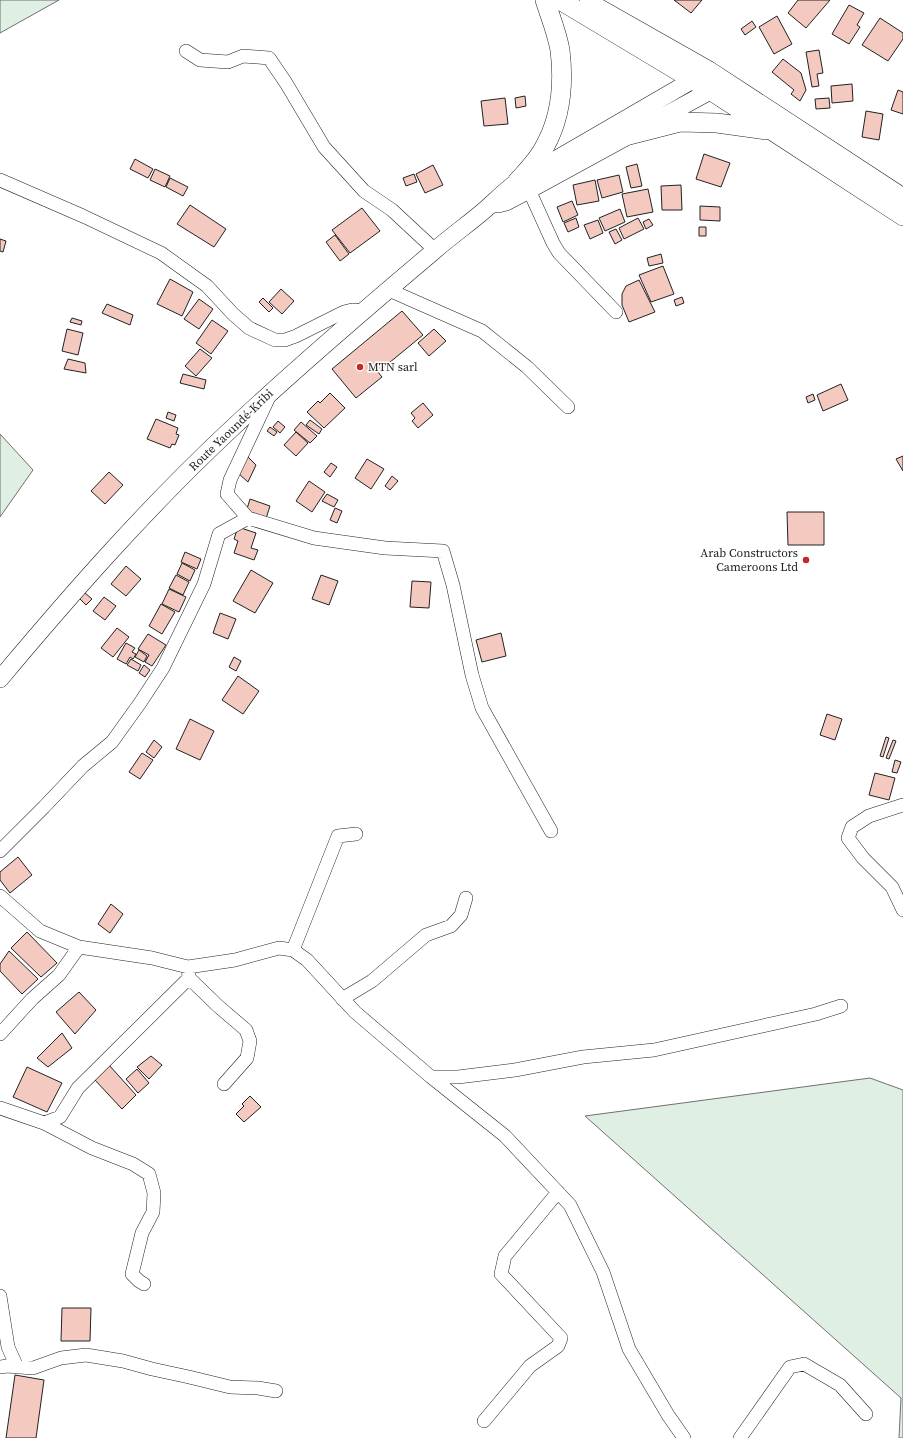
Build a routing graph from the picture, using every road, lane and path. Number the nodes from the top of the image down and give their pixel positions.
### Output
1 (545, 0) edge
2 (560, 0) edge
3 (584, 0) edge
4 (186, 51) dead end
5 (709, 71) junction
6 (691, 80) junction
7 (718, 86) junction
8 (770, 130) junction
9 (629, 135) junction
10 (0, 180) edge
11 (523, 186) junction
12 (903, 198) edge
13 (903, 216) edge
14 (435, 250) junction
15 (389, 290) junction
16 (365, 311) junction
17 (616, 312) dead end
18 (272, 392) junction
19 (568, 407) dead end
20 (248, 518) junction
21 (0, 679) edge
22 (903, 804) edge
23 (551, 831) dead end
24 (356, 834) dead end
25 (0, 851) edge
26 (0, 896) edge
27 (466, 898) dead end
28 (903, 910) edge
29 (79, 947) junction
30 (293, 950) junction
31 (188, 972) junction
32 (342, 998) junction
33 (841, 1006) dead end
34 (0, 1034) edge
35 (431, 1077) junction
36 (224, 1084) dead end
37 (0, 1108) edge
38 (44, 1123) junction
39 (558, 1192) junction
40 (144, 1284) dead end
41 (0, 1296) edge
42 (0, 1367) edge
43 (17, 1367) junction
44 (276, 1391) dead end
45 (866, 1414) dead end
46 (484, 1421) dead end
47 (684, 1438) edge
48 (740, 1438) edge

1 - 11 highway
2 - 6 highway
3 - 5 highway
4 - 14 street
5 - 6 main road
5 - 7 highway
6 - 7 highway
6 - 11 main road
7 - 8 highway
7 - 9 main road
7 - 12 highway
8 - 9 highway
8 - 13 highway
9 - 11 main road
10 - 16 street
11 - 14 main road, Route Yaoundé-Kribi
11 - 17 street
14 - 15 main road, Route Yaoundé-Kribi
15 - 16 main road, Route Yaoundé-Kribi
15 - 19 street
16 - 18 main road, Route Yaoundé-Kribi
18 - 20 street
18 - 21 main road, Route Yaoundé-Kribi
20 - 23 street
20 - 25 street
22 - 28 street
24 - 30 street
26 - 29 street
27 - 32 street
29 - 31 street
29 - 34 street
30 - 31 street
30 - 32 street
31 - 36 street
31 - 38 street
32 - 35 street
33 - 35 street
35 - 39 street
37 - 38 street
38 - 40 street
39 - 46 street
39 - 47 street
41 - 43 street
42 - 43 street
43 - 44 street
45 - 48 street

